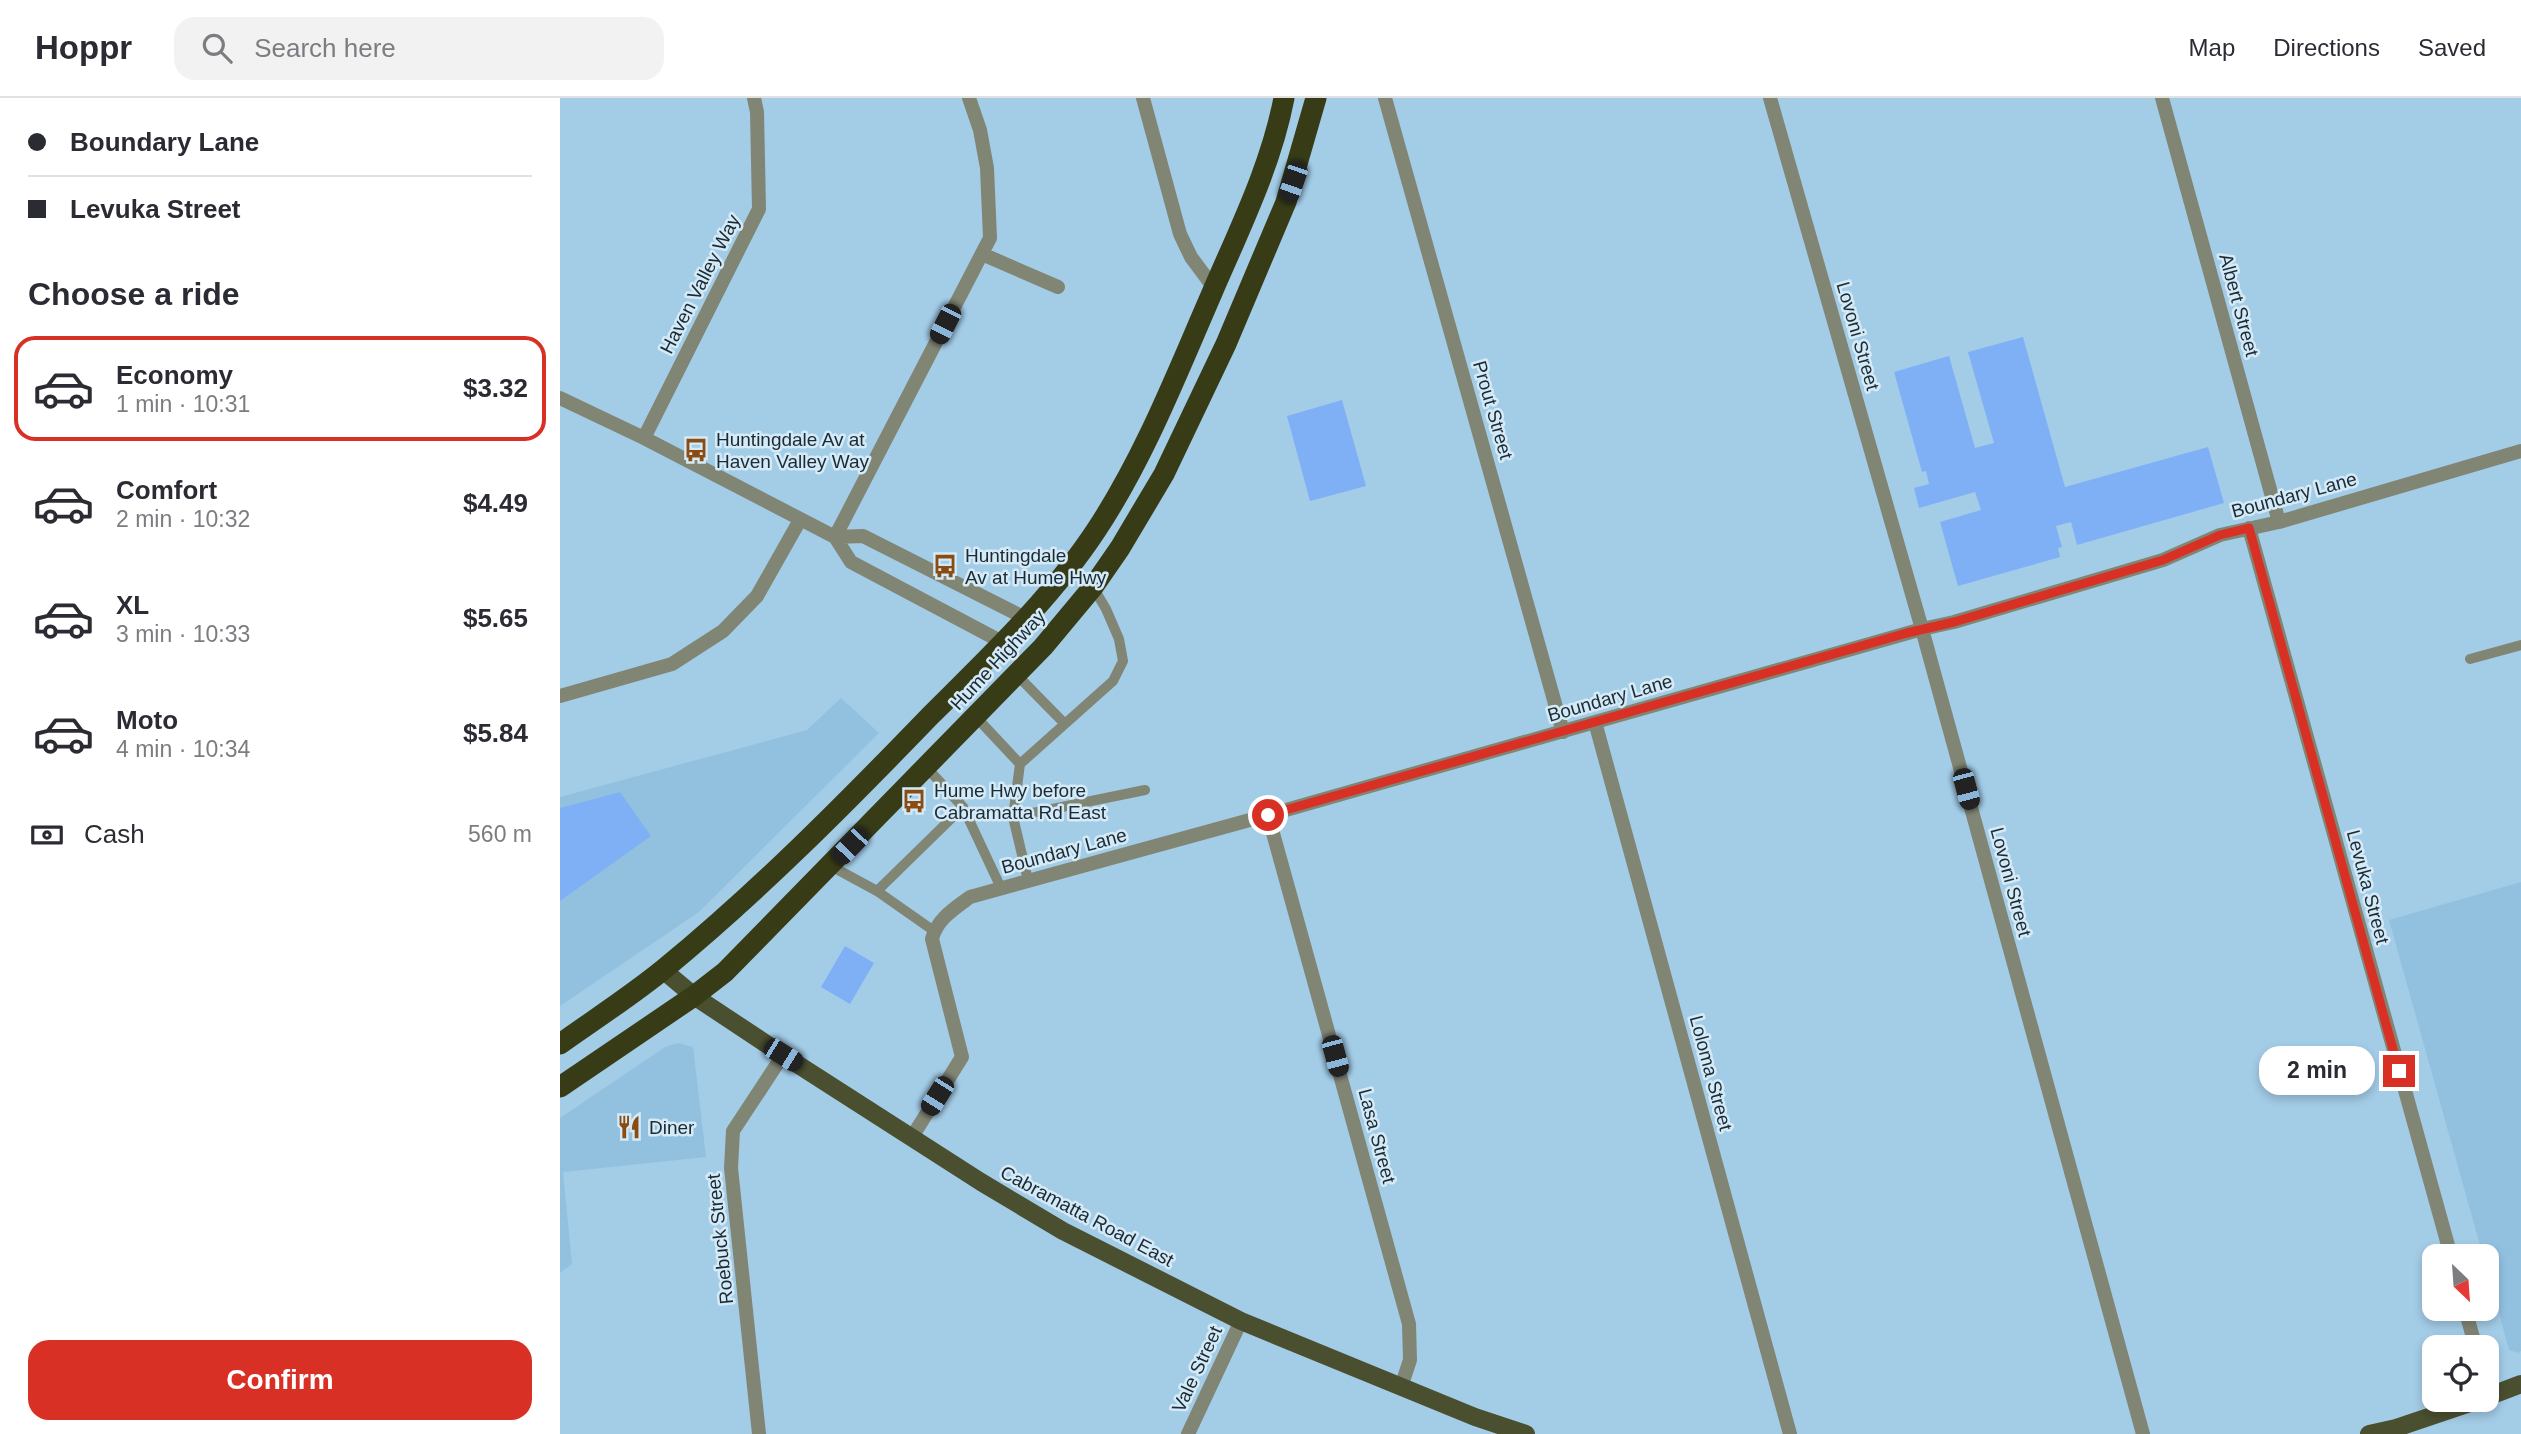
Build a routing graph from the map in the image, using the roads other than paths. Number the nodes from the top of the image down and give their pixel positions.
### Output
1 (754, 98) edge
2 (969, 98) edge
3 (1143, 98) edge
4 (1284, 98) edge
5 (1317, 98) edge
6 (1385, 98) edge
7 (1770, 98) edge
8 (2162, 98) edge
9 (982, 254) junction
10 (1058, 287) dead end
11 (1214, 289) junction
12 (560, 398) edge
13 (644, 438) junction
14 (2521, 451) edge
15 (800, 520) junction
16 (2279, 522) junction
17 (2249, 528) junction
18 (835, 537) junction
19 (1093, 587) junction
20 (1026, 618) junction
21 (1922, 629) junction
22 (1004, 643) junction
23 (2521, 645) edge
24 (2470, 659) dead end
25 (1017, 675) junction
26 (560, 696) edge
27 (976, 717) junction
28 (1595, 722) junction
29 (1064, 723) junction
30 (1563, 732) junction
31 (1020, 764) junction
32 (927, 768) junction
33 (1145, 790) dead end
34 (963, 807) junction
35 (1268, 815) junction
36 (1013, 817) junction
37 (831, 866) junction
38 (1028, 880) junction
39 (1001, 888) junction
40 (877, 891) junction
41 (934, 931) junction
42 (663, 970) junction
43 (694, 996) junction
44 (560, 1044) edge
45 (783, 1055) junction
46 (560, 1087) edge
47 (912, 1137) junction
48 (2448, 1244) edge
49 (1241, 1321) junction
50 (2521, 1384) edge
51 (1401, 1387) junction
52 (2499, 1391) edge
53 (2439, 1412) edge
54 (760, 1434) edge
55 (1188, 1434) edge
56 (1526, 1434) edge
57 (1790, 1434) edge
58 (2143, 1434) edge
59 (2369, 1434) edge

1 - 13 street, Haven Valley Way
2 - 9 street
3 - 11 street
4 - 11 highway, Hume Highway
5 - 19 highway, Hume Highway
6 - 30 street, Prout Street
7 - 21 street, Lovoni Street
8 - 16 street, Albert Street
9 - 10 street
9 - 18 street
11 - 20 highway, Hume Highway
12 - 13 street
13 - 15 street
14 - 16 street, Boundary Lane
15 - 18 street
15 - 26 street
16 - 17 street, Boundary Lane
17 - 21 street, Boundary Lane
17 - 48 street, Levuka Street
18 - 20 street
18 - 22 street
19 - 25 highway, Hume Highway
19 - 29 lane
20 - 22 highway, Hume Highway
21 - 28 street, Boundary Lane
21 - 58 street, Lovoni Street
22 - 42 highway, Hume Highway
23 - 24 lane
25 - 27 highway, Hume Highway
25 - 29 lane
27 - 31 lane
27 - 32 highway, Hume Highway
28 - 30 street, Boundary Lane
28 - 57 street, Loloma Street
29 - 31 lane
30 - 35 street, Boundary Lane
31 - 36 lane
32 - 34 lane
32 - 37 highway, Hume Highway
33 - 36 lane
34 - 39 lane
34 - 40 lane
35 - 38 street, Boundary Lane
35 - 51 street, Lasa Street
36 - 38 lane
37 - 40 lane
37 - 43 highway, Hume Highway
38 - 39 street, Boundary Lane
39 - 41 street, Boundary Lane
40 - 41 lane
41 - 47 street
42 - 43 main road, Cabramatta Road East
42 - 44 highway, Hume Highway
43 - 45 main road, Cabramatta Road East
43 - 46 highway, Hume Highway
45 - 47 main road, Cabramatta Road East
45 - 54 street, Roebuck Street
47 - 49 main road, Cabramatta Road East
49 - 51 main road, Cabramatta Road East
49 - 55 street, Vale Street
50 - 52 main road
51 - 56 main road, Cabramatta Road East
53 - 59 main road

